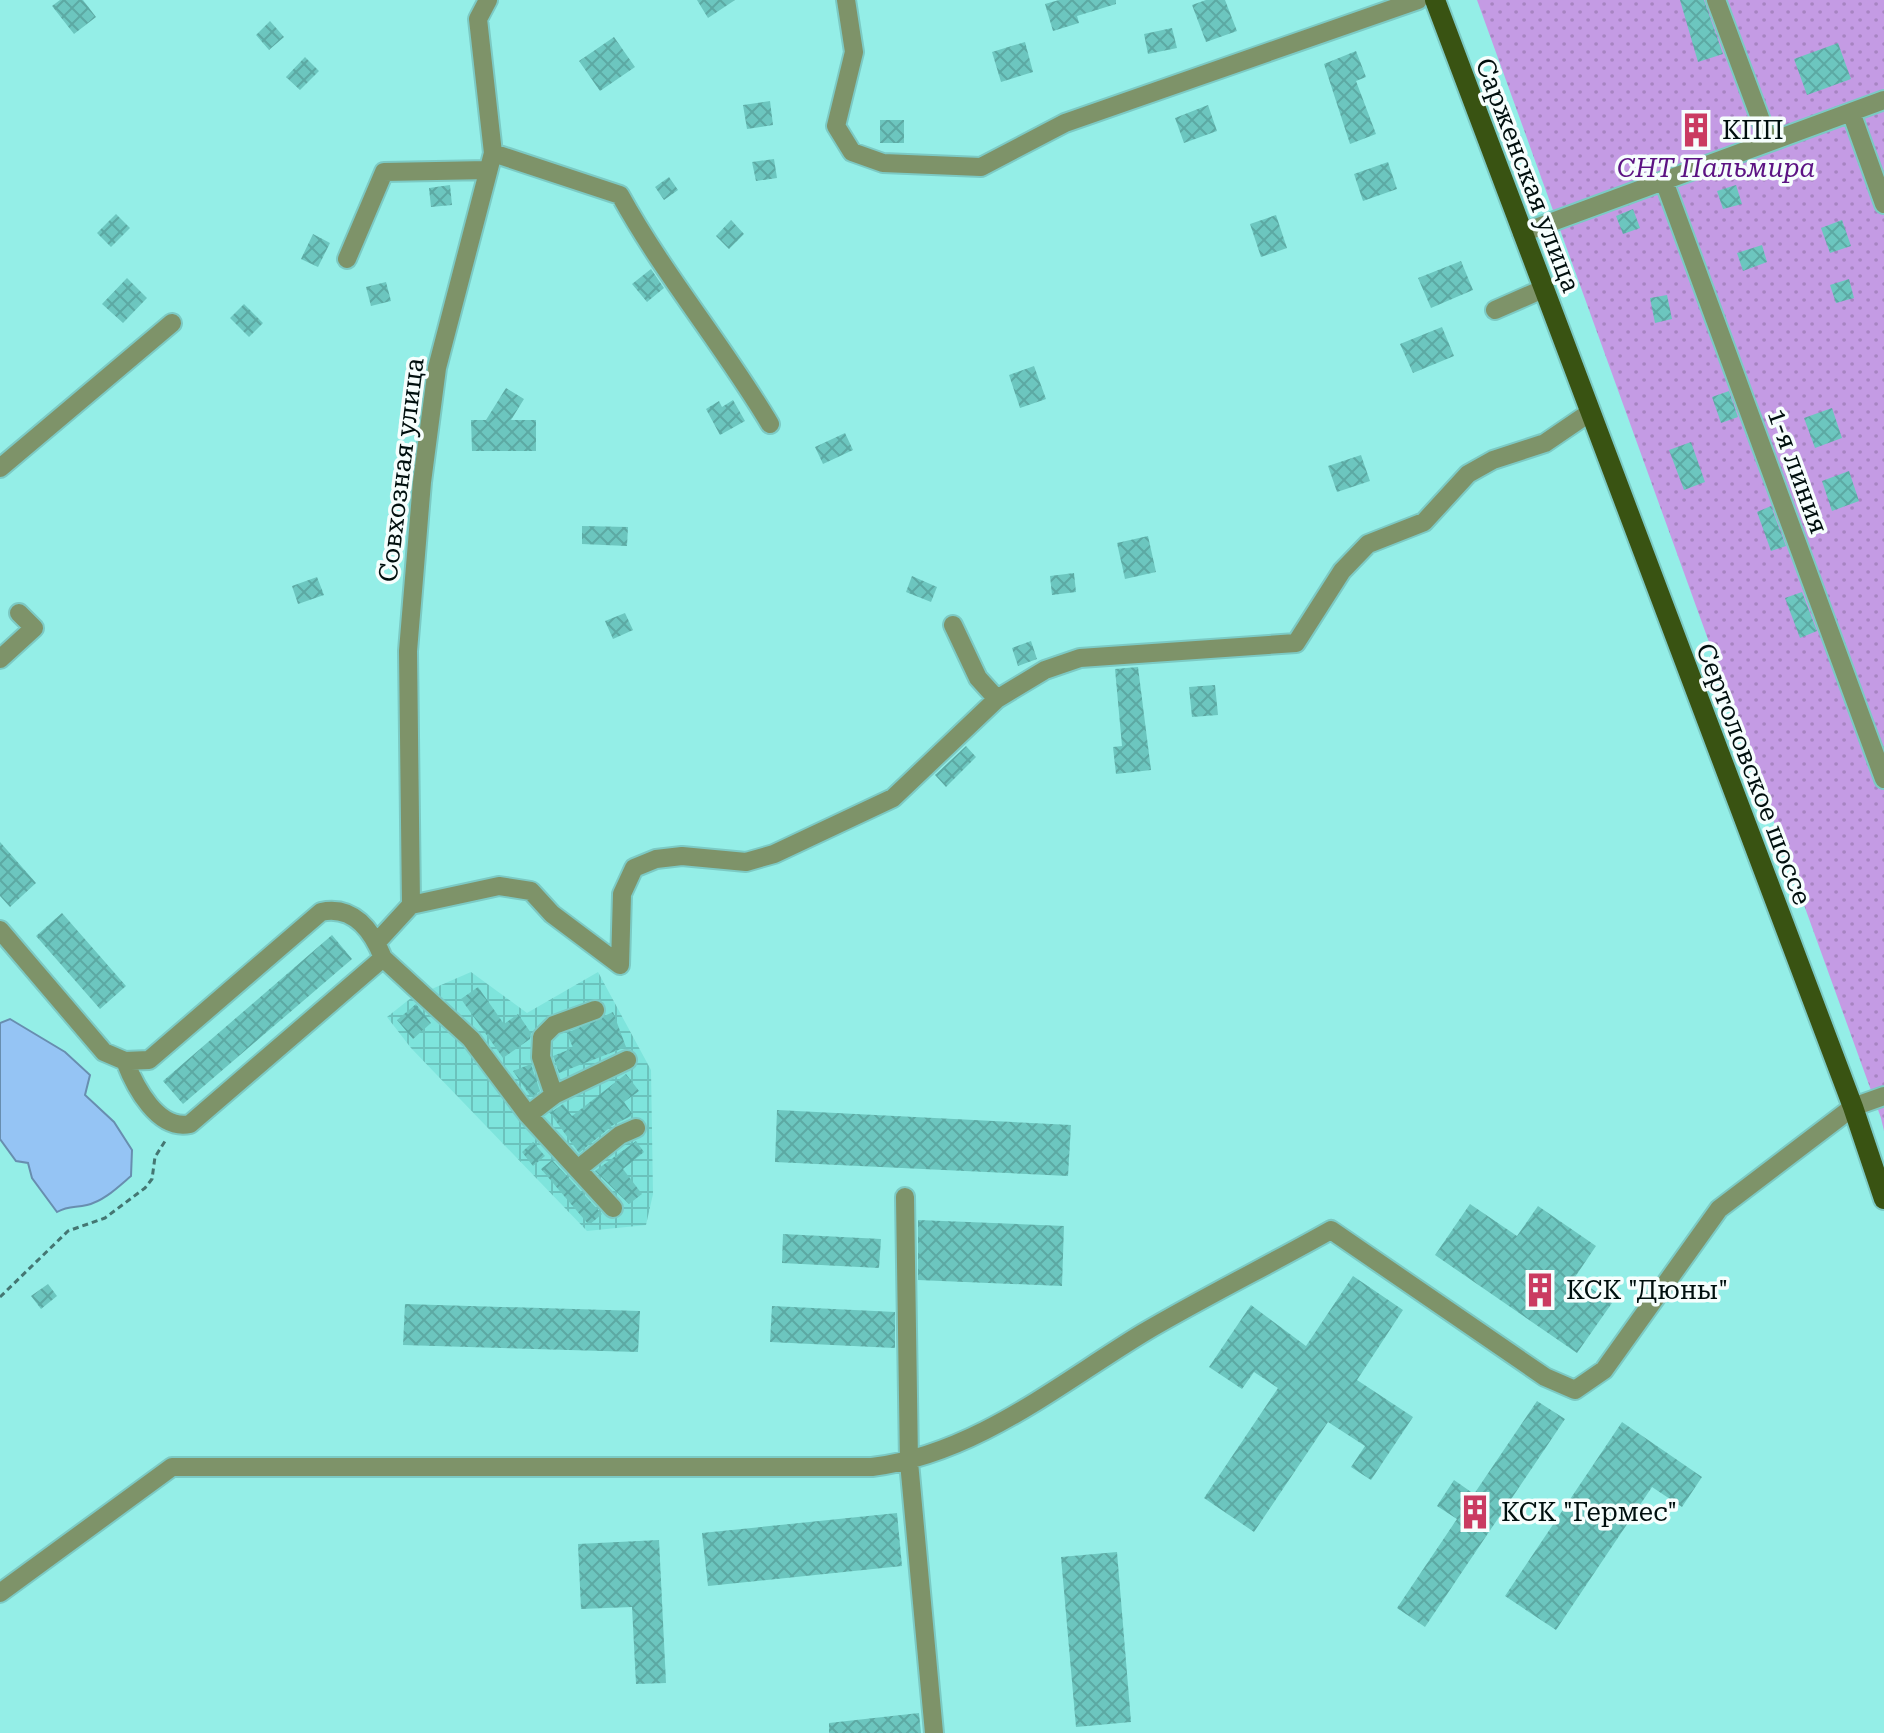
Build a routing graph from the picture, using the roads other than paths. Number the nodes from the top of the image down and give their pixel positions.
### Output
1 (488, 0) edge
2 (846, 0) edge
3 (1418, 0) edge
4 (1435, 0) edge
5 (1716, 0) edge
6 (1884, 100) edge
7 (1851, 112) junction
8 (1769, 142) junction
9 (490, 161) junction
10 (1664, 181) junction
11 (1884, 204) edge
12 (1522, 233) junction
13 (347, 259) dead end
14 (1543, 289) junction
15 (1495, 310) dead end
16 (172, 323) dead end
17 (1572, 368) joint
18 (1589, 413) junction
19 (770, 424) dead end
20 (0, 468) edge
21 (19, 613) dead end
22 (953, 625) dead end
23 (0, 659) edge
24 (997, 699) junction
25 (1884, 779) edge
26 (411, 905) junction
27 (0, 930) edge
28 (380, 950) junction
29 (595, 1010) dead end
30 (627, 1060) dead end
31 (125, 1061) junction
32 (554, 1095) junction
33 (1884, 1096) edge
34 (1853, 1107) junction
35 (528, 1115) junction
36 (636, 1128) dead end
37 (579, 1168) junction
38 (905, 1197) dead end
39 (1884, 1199) edge
40 (613, 1208) dead end
41 (909, 1462) junction
42 (0, 1593) edge
43 (934, 1733) edge

1 - 9 street, Совхозная улица
2 - 3 street
4 - 12 main road, Сарженская улица
5 - 8 street
6 - 7 street
7 - 8 street
7 - 11 street
8 - 10 street
9 - 13 street
9 - 19 street
9 - 26 street, Совхозная улица
10 - 12 street
10 - 25 street, 1-я линия
12 - 14 main road, Сарженская улица
14 - 15 street
14 - 17 main road, Сарженская улица
16 - 20 street
17 - 18 main road, Сертоловское шоссе
18 - 24 street
18 - 34 main road, Сертоловское шоссе
21 - 23 street
22 - 24 street
24 - 26 street
26 - 28 street
27 - 31 street
28 - 31 street
28 - 31 street
28 - 35 street
29 - 32 street
30 - 32 street
32 - 35 street
33 - 34 street
34 - 39 main road, Сертоловское шоссе
34 - 41 street
35 - 37 street
36 - 37 street
37 - 40 street
38 - 41 street
41 - 42 street
41 - 43 street

